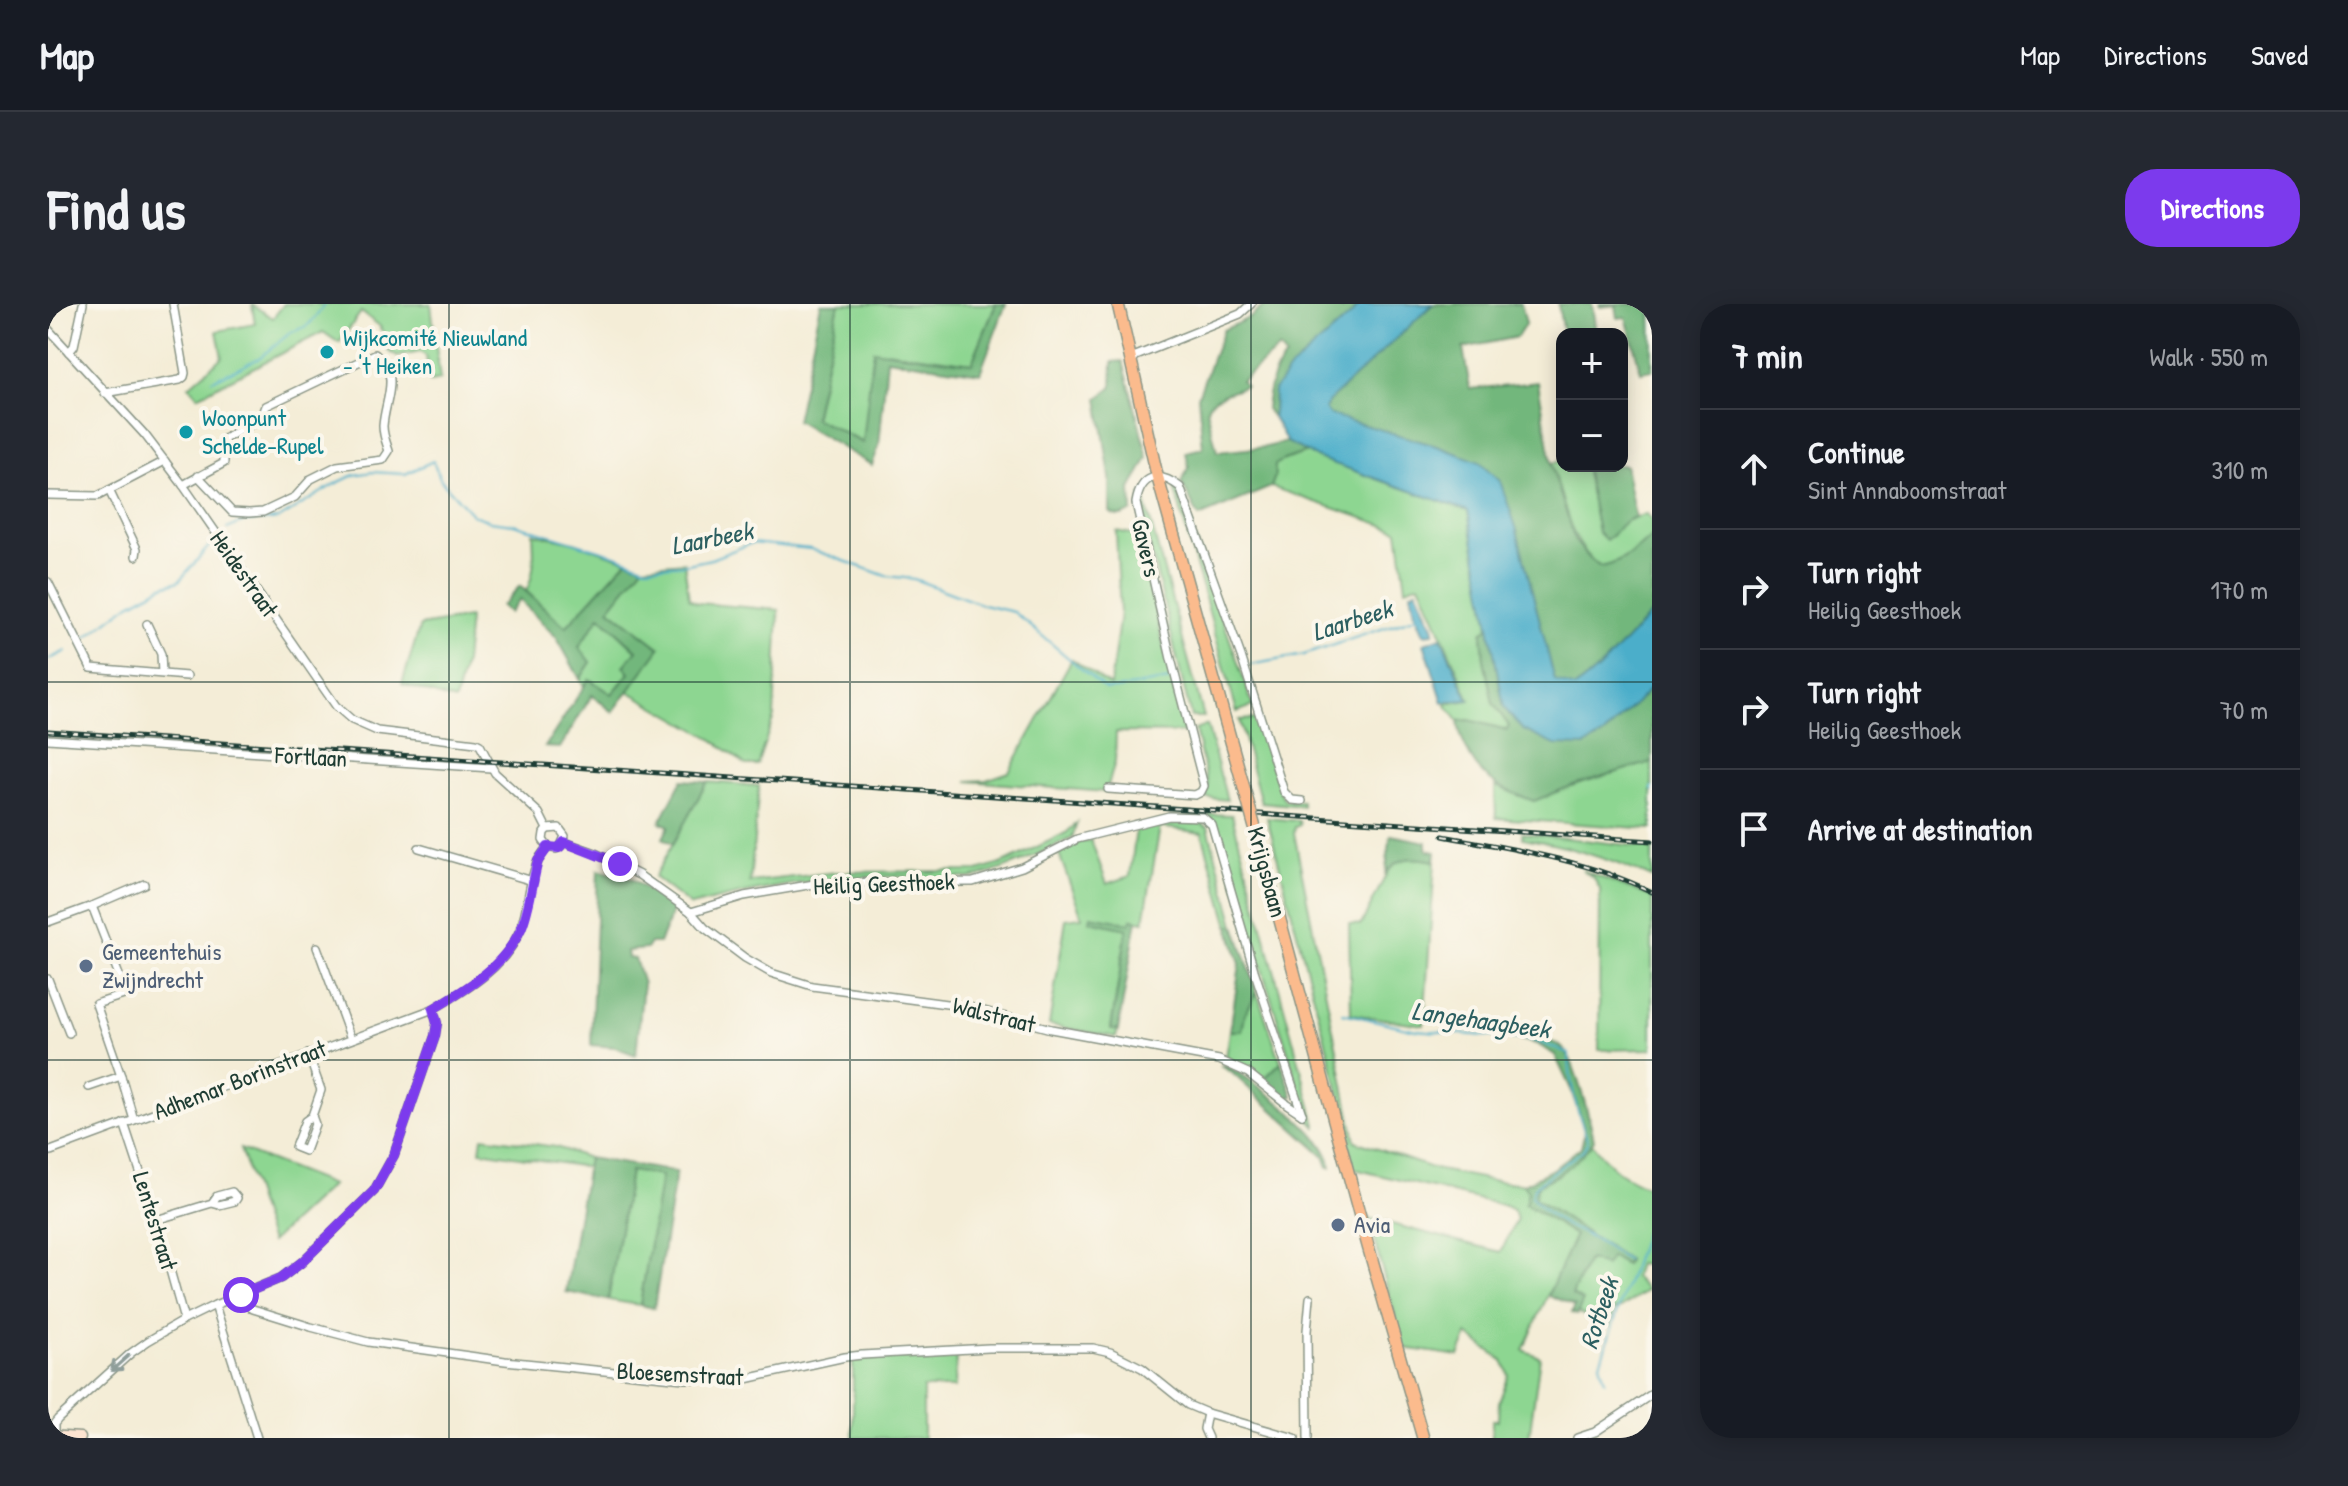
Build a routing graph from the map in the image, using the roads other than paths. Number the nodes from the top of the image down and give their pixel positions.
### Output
1 (83, 304) edge
2 (173, 304) edge
3 (1118, 304) edge
4 (1251, 304) edge
5 (48, 329) edge
6 (69, 352) junction
7 (1132, 361) junction
8 (105, 393) junction
9 (165, 461) junction
10 (1157, 475) junction
11 (198, 476) junction
12 (183, 485) junction
13 (109, 490) junction
14 (48, 495) edge
15 (136, 556) dead end
16 (48, 582) edge
17 (147, 624) dead end
18 (162, 673) junction
19 (187, 676) dead end
20 (48, 739) edge
21 (491, 768) junction
22 (1108, 789) dead end
23 (1302, 801) dead end
24 (547, 829) junction
25 (564, 842) junction
26 (548, 847) junction
27 (419, 848) dead end
28 (533, 881) junction
29 (144, 884) dead end
30 (92, 906) junction
31 (691, 912) junction
32 (48, 922) edge
33 (317, 947) dead end
34 (48, 979) edge
35 (152, 986) dead end
36 (126, 993) junction
37 (433, 1009) junction
38 (69, 1033) dead end
39 (351, 1039) junction
40 (308, 1054) junction
41 (121, 1076) junction
42 (89, 1087) dead end
43 (1302, 1114) joint
44 (312, 1116) dead end
45 (134, 1120) junction
46 (124, 1123) junction
47 (48, 1152) edge
48 (212, 1203) dead end
49 (156, 1220) junction
50 (241, 1295) junction
51 (1310, 1298) dead end
52 (215, 1305) junction
53 (184, 1320) junction
54 (1652, 1394) edge
55 (1207, 1413) junction
56 (51, 1436) edge
57 (1581, 1437) edge
58 (80, 1438) edge
59 (257, 1438) edge
60 (1208, 1438) edge
61 (1295, 1438) edge
62 (1308, 1438) edge
63 (1423, 1438) edge

1 - 6 street
2 - 8 street
3 - 7 main road, Krijgsbaan
4 - 7 street
5 - 6 street, Heidestraat
6 - 8 street, Heidestraat
7 - 10 main road, Krijgsbaan
8 - 9 street, Heidestraat
9 - 12 street, Heidestraat
9 - 13 street
10 - 22 street, Gavers
10 - 23 street, Gavers
10 - 63 main road, Krijgsbaan, bridge
11 - 11 street
11 - 12 street
12 - 21 street, Heidestraat
13 - 14 street
13 - 15 street
16 - 18 street
17 - 18 street
18 - 19 street
20 - 21 street, Fortlaan
21 - 24 street
24 - 25 street
24 - 26 street
25 - 26 street
25 - 31 street
26 - 28 street
27 - 28 street
28 - 37 street
29 - 30 street
30 - 32 street
30 - 36 street
31 - 43 street, Walstraat
31 - 43 street, Heilig Geesthoek
33 - 39 street
34 - 38 street
35 - 36 street
36 - 41 street
37 - 39 street, Adhemar Borinstraat
37 - 50 street
39 - 40 street, Adhemar Borinstraat
40 - 44 street
40 - 45 street, Adhemar Borinstraat
41 - 42 street
41 - 45 street
45 - 46 street, Adhemar Borinstraat
46 - 47 street, Adhemar Borinstraat
46 - 49 street, Lentestraat
48 - 49 street
49 - 53 street, Lentestraat
50 - 52 street
50 - 55 street, Bloesemstraat
51 - 62 street
52 - 53 street
52 - 59 street
53 -> 56 street
54 - 57 street
55 - 60 street
55 - 61 street, Bloesemstraat
56 - 58 main road

